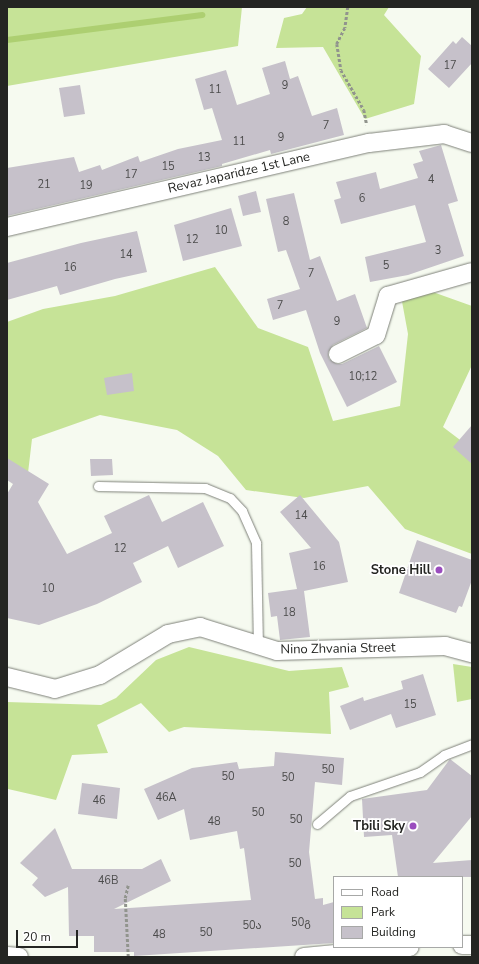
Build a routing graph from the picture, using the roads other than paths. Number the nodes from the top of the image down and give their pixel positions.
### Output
1 (472, 143) edge
2 (7, 227) edge
3 (472, 272) edge
4 (338, 354) dead end
5 (98, 486) dead end
6 (258, 646) junction
7 (472, 653) edge
8 (7, 677) edge
9 (472, 744) edge
10 (317, 824) dead end
11 (399, 948) edge
12 (7, 956) edge
13 (19, 957) edge
14 (304, 957) edge

1 - 2 street, Revaz Japaridze 1st Lane
3 - 4 street
5 - 6 lane
6 - 7 street, Nino Zhvania Street
6 - 8 street, Nino Zhvania Street
9 - 10 lane
11 - 14 street
12 - 13 street

